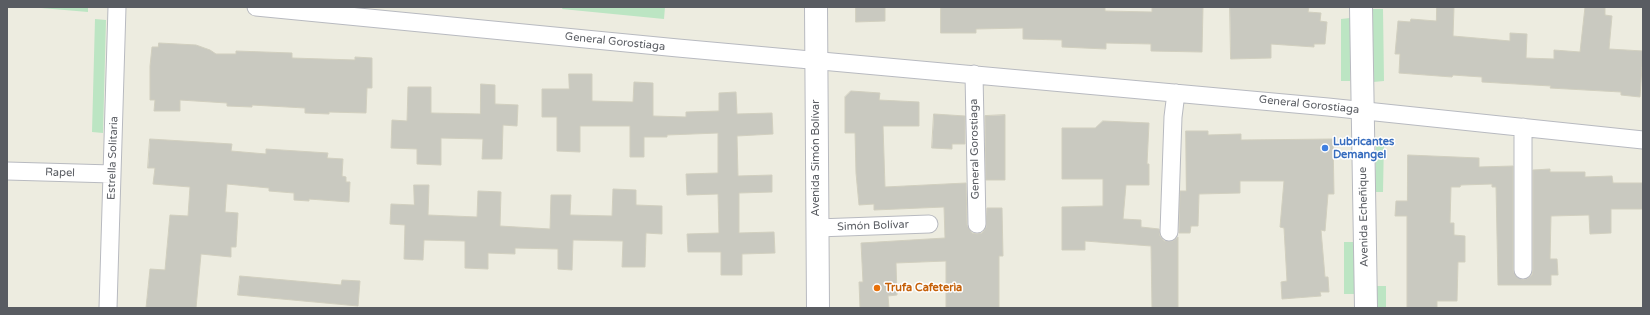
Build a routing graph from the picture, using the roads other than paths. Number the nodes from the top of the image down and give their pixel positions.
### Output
1 (117, 7) edge
2 (256, 7) edge
3 (816, 7) edge
4 (1361, 7) edge
5 (350, 12) edge
6 (816, 60) junction
7 (974, 74) junction
8 (1176, 93) junction
9 (1362, 111) junction
10 (1523, 127) junction
11 (1643, 140) edge
12 (7, 171) edge
13 (112, 174) junction
14 (929, 224) dead end
15 (976, 224) dead end
16 (817, 228) junction
17 (1169, 232) dead end
18 (1523, 270) dead end
19 (108, 308) edge
20 (818, 308) edge
21 (1366, 308) edge

1 - 13 street, Estrella Solitaria
2 - 5 street, General Gorostiaga
3 - 6 street, Avenida Simón Bolívar
4 - 9 street, Avenida Echeñique
5 - 6 street, General Gorostiaga
6 - 7 street, General Gorostiaga
6 - 16 street, Avenida Simón Bolívar
7 - 8 street, General Gorostiaga
7 - 15 street, General Gorostiaga
8 - 9 street, General Gorostiaga
8 - 17 street
9 - 10 street, General Gorostiaga
9 - 21 street, Avenida Echeñique
10 - 11 street, General Gorostiaga
10 - 18 street
12 - 13 street, Rapel
13 - 19 street, Estrella Solitaria
14 - 16 street, Simón Bolívar
16 - 20 street, Avenida Simón Bolívar

